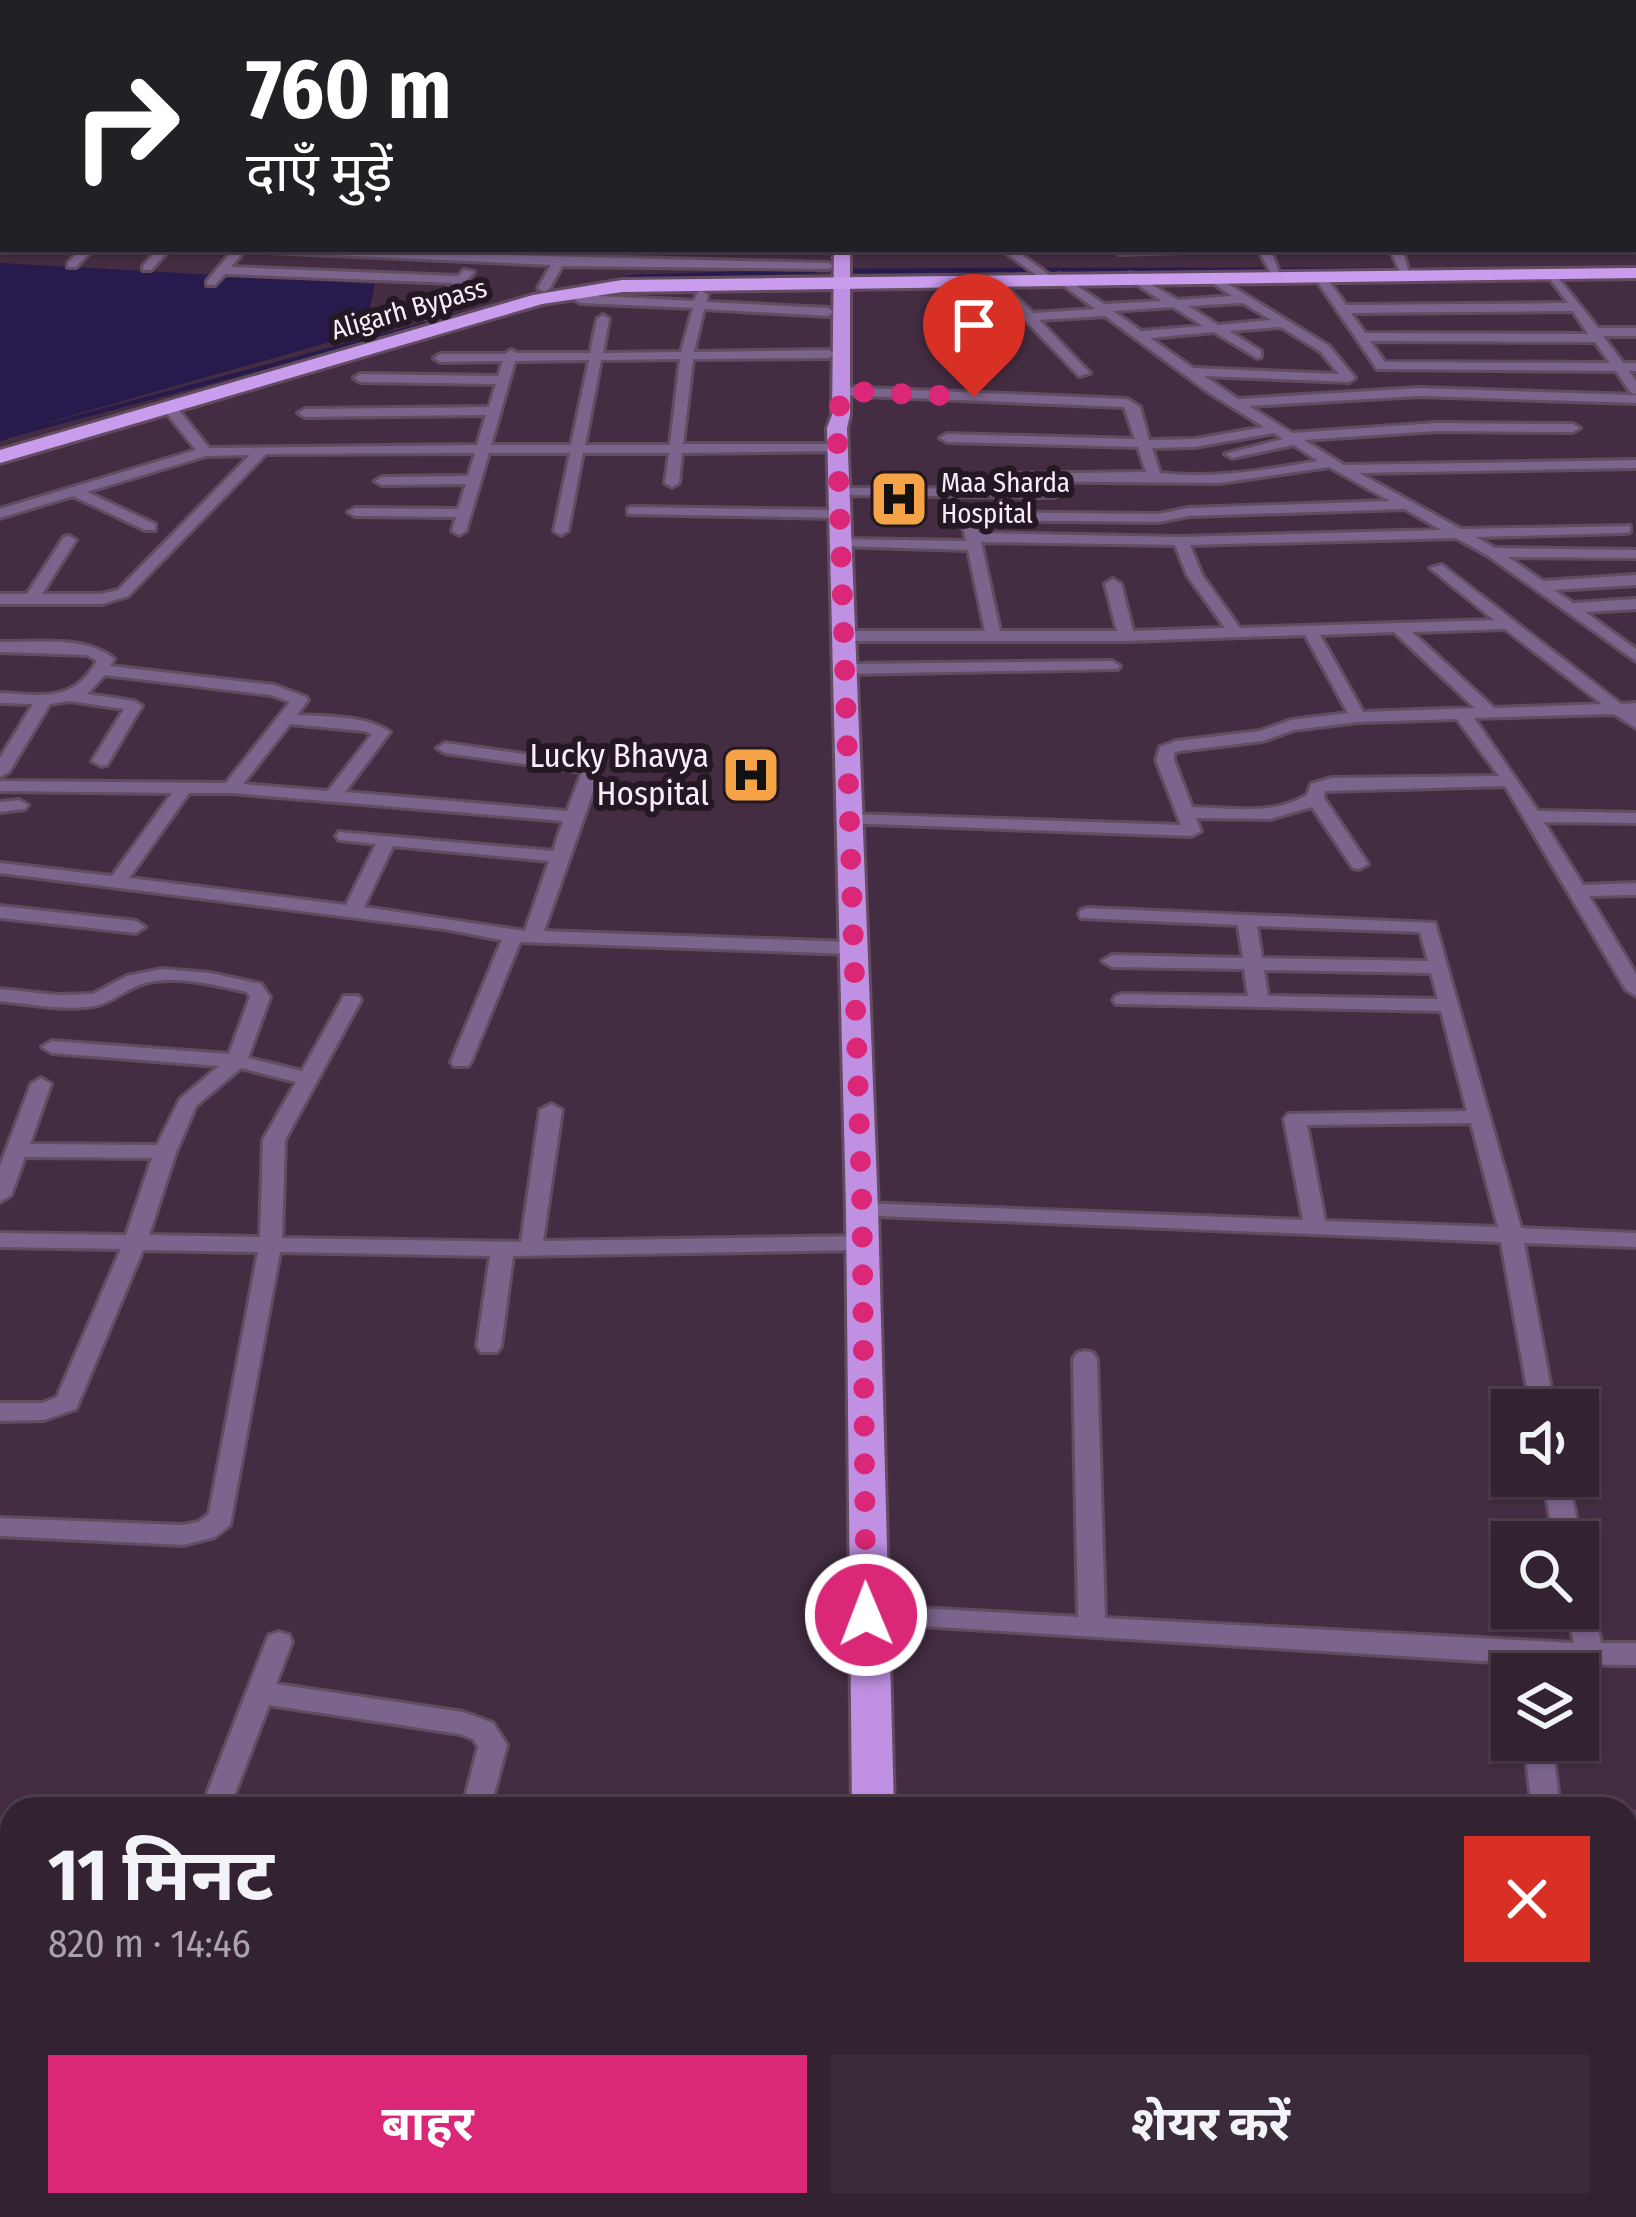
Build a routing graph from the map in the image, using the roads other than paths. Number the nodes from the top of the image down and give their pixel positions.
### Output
1 (84, 252) edge
2 (161, 252) edge
3 (238, 252) edge
4 (446, 252) edge
5 (1012, 252) edge
6 (1119, 252) edge
7 (1265, 252) edge
8 (1397, 252) edge
9 (521, 254) edge
10 (479, 257) junction
11 (558, 262) junction
12 (72, 265) dead end
13 (147, 268) dead end
14 (831, 268) edge
15 (224, 270) junction
16 (1405, 271) junction
17 (1275, 272) junction
18 (1551, 272) junction
19 (1636, 273) edge
20 (1132, 274) junction
21 (1319, 274) junction
22 (1208, 276) junction
23 (1052, 277) junction
24 (992, 278) junction
25 (461, 280) junction
26 (706, 282) junction
27 (211, 283) dead end
28 (544, 288) dead end
29 (580, 299) dead end
30 (1245, 299) junction
31 (1175, 303) junction
32 (1576, 307) junction
33 (699, 308) junction
34 (1342, 309) junction
35 (1104, 310) junction
36 (828, 311) junction
37 (1025, 317) junction
38 (432, 318) dead end
39 (604, 319) dead end
40 (1284, 323) junction
41 (1217, 329) junction
42 (1636, 332) edge
43 (1139, 335) junction
44 (1595, 335) junction
45 (1361, 337) junction
46 (687, 352) junction
47 (600, 353) junction
48 (511, 354) junction
49 (830, 354) junction
50 (1257, 354) dead end
51 (440, 358) dead end
52 (1420, 366) junction
53 (1189, 372) junction
54 (1084, 373) dead end
55 (360, 378) dead end
56 (500, 380) junction
57 (1574, 380) dead end
58 (1632, 381) edge
59 (841, 391) junction
60 (1430, 392) junction
61 (1237, 403) junction
62 (169, 407) junction
63 (495, 411) junction
64 (305, 413) dead end
65 (1573, 428) dead end
66 (1286, 436) junction
67 (838, 438) junction
68 (946, 438) dead end
69 (1143, 443) junction
70 (486, 447) junction
71 (576, 447) junction
72 (679, 447) junction
73 (262, 451) junction
74 (205, 452) junction
75 (1232, 454) dead end
76 (0, 457) edge
77 (1636, 464) edge
78 (1336, 466) junction
79 (1153, 476) junction
80 (999, 477) dead end
81 (473, 480) junction
82 (382, 481) dead end
83 (672, 483) dead end
84 (75, 492) junction
85 (1054, 493) dead end
86 (1412, 505) junction
87 (633, 511) dead end
88 (355, 512) dead end
89 (463, 513) junction
90 (0, 514) edge
91 (841, 516) junction
92 (1158, 518) junction
93 (149, 527) dead end
94 (1625, 529) dead end
95 (459, 531) dead end
96 (561, 531) dead end
97 (1460, 533) junction
98 (69, 539) dead end
99 (1161, 539) junction
100 (1181, 541) junction
101 (973, 542) junction
102 (1492, 552) junction
103 (1636, 554) edge
104 (1437, 568) dead end
105 (1636, 580) edge
106 (1113, 584) dead end
107 (1542, 586) junction
108 (0, 599) edge
109 (31, 600) junction
110 (1636, 604) edge
111 (1570, 608) junction
112 (1508, 624) junction
113 (1399, 628) junction
114 (1310, 632) junction
115 (993, 633) junction
116 (1237, 633) junction
117 (845, 636) junction
118 (1126, 636) junction
119 (0, 647) edge
120 (1636, 656) edge
121 (1112, 666) dead end
122 (846, 669) junction
123 (101, 670) junction
124 (0, 698) edge
125 (72, 698) junction
126 (45, 699) junction
127 (1612, 707) junction
128 (1636, 708) edge
129 (1462, 714) junction
130 (1491, 714) junction
131 (1358, 717) junction
132 (287, 719) junction
133 (1636, 723) edge
134 (445, 748) dead end
135 (101, 761) dead end
136 (0, 772) edge
137 (1511, 781) junction
138 (0, 786) edge
139 (184, 788) junction
140 (231, 788) junction
141 (332, 797) junction
142 (1315, 798) junction
143 (1187, 812) junction
144 (1534, 816) junction
145 (573, 817) junction
146 (1636, 818) edge
147 (850, 819) junction
148 (345, 836) dead end
149 (387, 840) junction
150 (560, 857) junction
151 (1359, 864) dead end
152 (3, 872) edge
153 (116, 884) junction
154 (1636, 889) edge
155 (1579, 891) junction
156 (0, 912) edge
157 (352, 913) junction
158 (1088, 914) dead end
159 (1247, 920) junction
160 (136, 927) dead end
161 (523, 936) junction
162 (851, 948) junction
163 (1112, 961) dead end
164 (1253, 963) junction
165 (1438, 967) junction
166 (1633, 979) edge
167 (0, 995) edge
168 (351, 1000) dead end
169 (1123, 1000) dead end
170 (1259, 1002) junction
171 (1448, 1005) junction
172 (52, 1047) dead end
173 (237, 1061) junction
174 (461, 1062) dead end
175 (305, 1078) junction
176 (41, 1084) dead end
177 (550, 1110) dead end
178 (1476, 1117) junction
179 (20, 1150) junction
180 (165, 1152) junction
181 (0, 1195) edge
182 (862, 1210) junction
183 (1316, 1225) junction
184 (1510, 1233) junction
185 (0, 1240) edge
186 (136, 1240) junction
187 (1636, 1240) edge
188 (271, 1242) junction
189 (862, 1243) junction
190 (503, 1246) junction
191 (531, 1249) junction
192 (489, 1346) dead end
193 (1084, 1358) dead end
194 (1539, 1389) edge
195 (0, 1412) edge
196 (4, 1532) edge
197 (866, 1615) junction
198 (1092, 1628) junction
199 (1585, 1629) edge
200 (279, 1642) dead end
201 (1589, 1652) junction
202 (1584, 1653) edge
203 (1636, 1654) edge
204 (1491, 1661) edge
205 (261, 1693) junction
206 (1540, 1761) edge
207 (220, 1797) edge
208 (479, 1797) edge
209 (874, 1797) edge
210 (1545, 1797) edge

1 - 12 street
2 - 13 street
3 - 15 street
4 - 10 street
5 - 23 street
6 - 20 street
7 - 17 street
8 - 16 street
9 - 10 street
9 - 11 street
10 - 25 street
11 - 14 street
11 - 28 street
14 - 24 highway, Aligarh Bypass
14 - 26 highway, Aligarh Bypass
14 - 36 main road
14 - 59 main road
15 - 25 street
15 - 27 street
16 - 18 highway, Aligarh Bypass
16 - 21 highway, Aligarh Bypass
17 - 21 highway, Aligarh Bypass
17 - 22 highway, Aligarh Bypass
18 - 19 highway, Aligarh Bypass
18 - 32 street
20 - 22 highway, Aligarh Bypass
20 - 23 highway, Aligarh Bypass
20 - 31 street
21 - 34 street
22 - 30 street
23 - 24 highway, Aligarh Bypass
23 - 35 street
24 - 37 street
25 - 38 street
26 - 33 street
26 - 62 highway, Aligarh Bypass
29 - 33 street
30 - 31 street
30 - 40 street
31 - 35 street
31 - 41 street
32 - 34 street
32 - 44 street
33 - 36 street
33 - 46 street
34 - 45 street
35 - 37 street
35 - 43 street
36 - 49 main road
37 - 54 street
39 - 47 street
40 - 41 street
40 - 53 street
41 - 43 street
41 - 50 street
42 - 44 street
43 - 53 street
44 - 45 street
44 - 58 street
45 - 52 street
46 - 47 street
46 - 49 street
46 - 72 street
47 - 48 street
47 - 71 street
48 - 51 street
48 - 56 street
49 - 67 main road
52 - 58 street
52 - 60 street
53 - 61 street
55 - 56 street
56 - 63 street
57 - 58 street
58 - 60 street
59 - 67 main road
59 - 69 street
60 - 61 street
61 - 66 street
62 - 74 street
62 - 76 highway, Aligarh Bypass
63 - 64 street
63 - 70 street
65 - 66 street
66 - 69 street
66 - 75 street
66 - 78 street
67 - 72 street
67 - 91 main road
68 - 69 street
69 - 79 street
70 - 71 street
70 - 73 street
70 - 81 street
71 - 72 street
71 - 96 street
72 - 83 street
73 - 74 street
73 - 109 street
74 - 84 street
77 - 78 street
78 - 79 street
78 - 86 street
79 - 80 street
81 - 82 street
81 - 89 street
84 - 90 street
84 - 93 street
85 - 91 street
86 - 92 street
86 - 97 street
87 - 91 street
88 - 89 street
89 - 95 street
91 - 101 street
91 - 117 main road
92 - 99 street
92 - 101 street
94 - 97 street
97 - 100 street
97 - 102 street
98 - 109 street
99 - 100 street
99 - 101 street
100 - 116 street
101 - 115 street
102 - 103 street
102 - 107 street
104 - 112 street
105 - 107 street
106 - 118 street
107 - 111 street
108 - 109 street
110 - 111 street
111 - 120 street
112 - 113 street
112 - 127 street
113 - 114 street
113 - 130 street
114 - 116 street
114 - 131 street
115 - 117 street
115 - 118 street
116 - 118 street
117 - 122 main road
119 - 123 street
121 - 122 street
122 - 147 main road
123 - 125 street
123 - 132 street
124 - 126 street
125 - 126 street
125 - 135 street
126 - 136 street
127 - 128 street
127 - 130 street
127 - 133 street
129 - 130 street
129 - 131 street
129 - 137 street
131 - 143 street
132 - 140 street
132 - 141 street
134 - 145 street
137 - 142 street
137 - 144 street
138 - 139 street
139 - 140 street
139 - 153 street
140 - 141 street
141 - 145 street
142 - 143 street
142 - 151 street
143 - 147 street
144 - 146 street
144 - 155 street
145 - 150 street
147 - 162 main road
148 - 149 street
149 - 150 street
149 - 157 street
150 - 161 street
152 - 153 street
153 - 157 street
154 - 155 street
155 - 166 street
156 - 160 street
157 - 161 street
158 - 159 street
159 - 164 street
159 - 165 street
161 - 162 street
161 - 174 street
162 - 182 main road
163 - 164 street
164 - 165 street
164 - 170 street
165 - 171 street
167 - 173 street
168 - 175 street
169 - 170 street
170 - 171 street
171 - 178 street
172 - 173 street
173 - 175 street
173 - 180 street
175 - 188 street
176 - 179 street
177 - 191 street
178 - 183 street
178 - 184 street
179 - 180 street
179 - 181 street
180 - 186 street
182 - 183 street
182 - 189 main road
183 - 184 street
184 - 187 street
184 - 194 street
185 - 186 street
186 - 188 street
186 - 195 street
188 - 190 street
188 - 196 street
189 - 191 street
189 - 197 main road
190 - 191 street
190 - 192 street
193 - 198 street
197 - 198 street
197 - 209 main road
198 - 204 street
199 - 201 street
200 - 205 street
201 - 202 street
201 - 203 street
205 - 207 street
205 - 208 street
206 - 210 street

